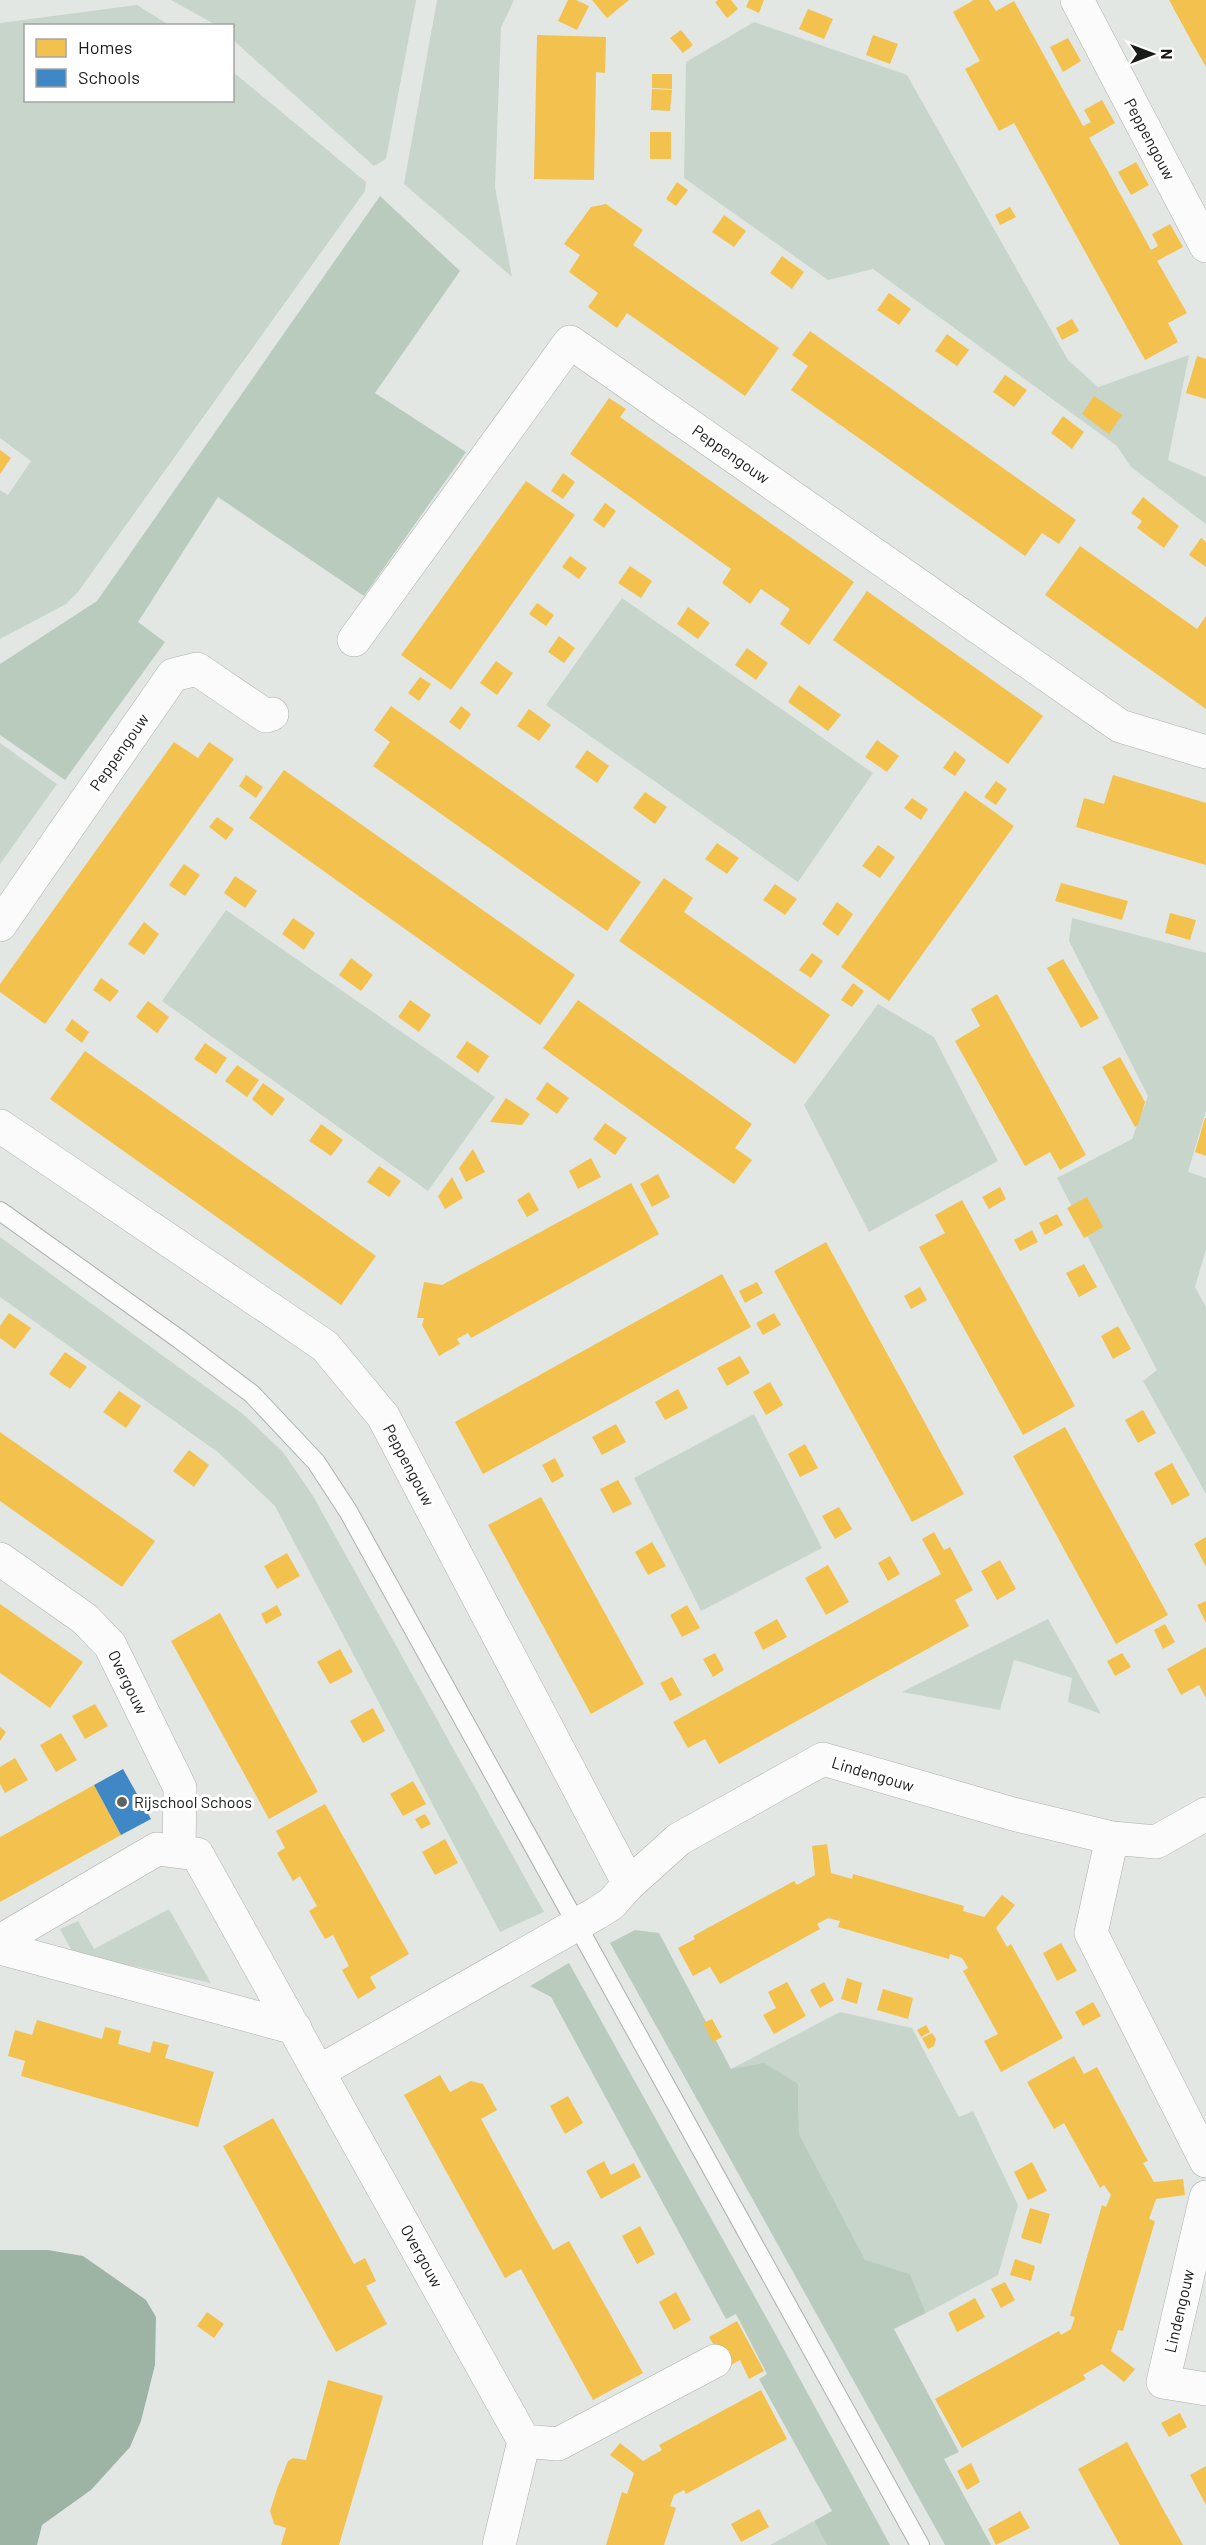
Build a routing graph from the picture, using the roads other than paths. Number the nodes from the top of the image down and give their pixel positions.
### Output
1 (1077, 0) edge
2 (1206, 246) edge
3 (354, 640) dead end
4 (273, 714) dead end
5 (1206, 752) edge
6 (0, 925) edge
7 (0, 1126) edge
8 (0, 1211) edge
9 (0, 1559) edge
10 (1206, 1814) edge
11 (1112, 1838) junction
12 (179, 1851) junction
13 (629, 1884) junction
14 (578, 1923) junction
15 (0, 1941) edge
16 (0, 1948) edge
17 (295, 2028) junction
18 (320, 2071) junction
19 (1206, 2161) edge
20 (1206, 2197) edge
21 (715, 2361) dead end
22 (1206, 2390) edge
23 (524, 2441) junction
24 (499, 2545) edge
25 (920, 2545) edge

1 - 2 street, Peppengouw
3 - 5 street, Peppengouw
4 - 6 street, Peppengouw
7 - 13 street, Peppengouw
8 - 14 lane
9 - 12 street, Overgouw
10 - 11 street, Lindengouw
11 - 13 street, Lindengouw
11 - 19 street
12 - 15 street
12 - 17 street, Overgouw
13 - 14 street
14 - 18 street
14 - 25 lane
16 - 17 street
17 - 18 street, Overgouw
18 - 23 street, Overgouw
20 - 22 street, Lindengouw
21 - 23 street
23 - 24 street

